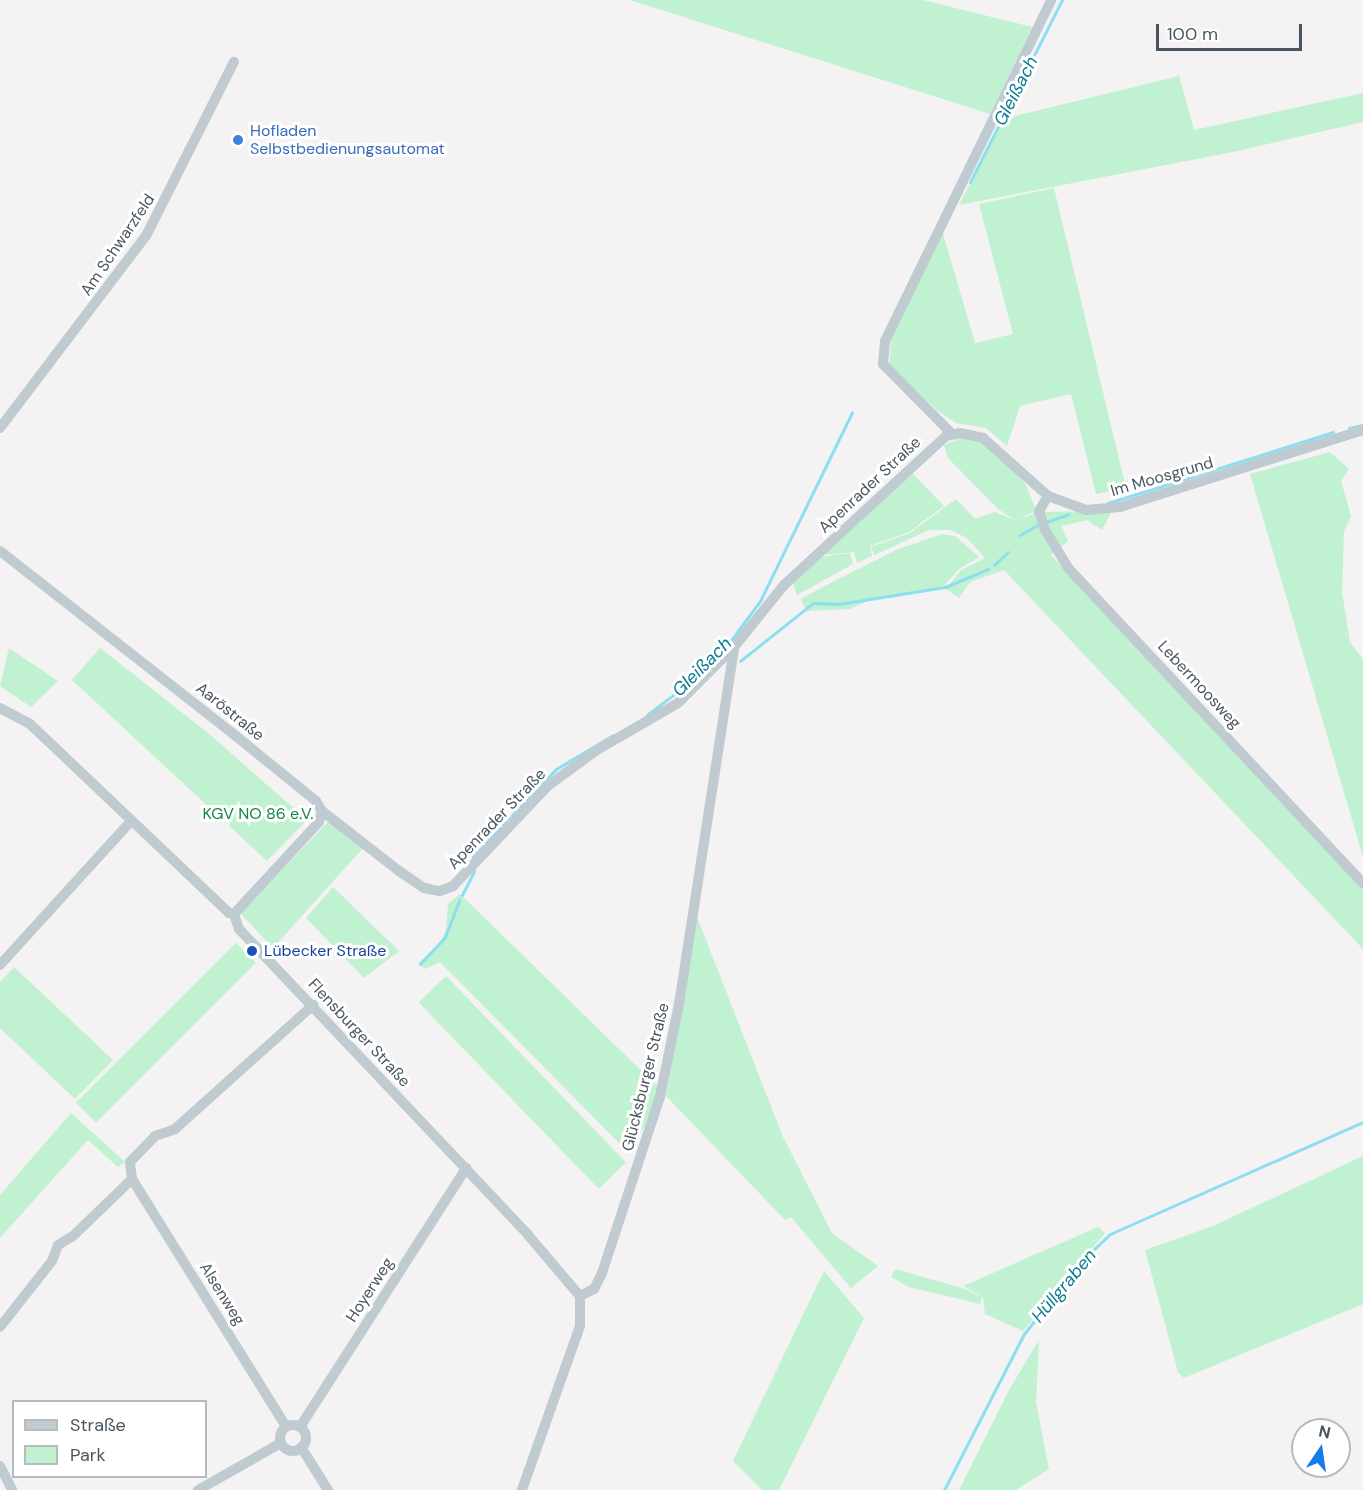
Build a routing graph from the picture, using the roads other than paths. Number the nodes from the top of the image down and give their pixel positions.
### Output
1 (1051, 0) edge
2 (234, 62) dead end
3 (0, 429) edge
4 (1363, 430) edge
5 (952, 434) junction
6 (1048, 496) junction
7 (0, 551) edge
8 (734, 648) junction
9 (0, 708) edge
10 (322, 811) junction
11 (131, 821) junction
12 (1363, 883) edge
13 (440, 891) joint
14 (234, 914) junction
15 (0, 965) edge
16 (313, 1005) junction
17 (466, 1168) junction
18 (132, 1179) junction
19 (580, 1296) junction
20 (0, 1327) edge
21 (286, 1426) junction
22 (300, 1427) junction
23 (281, 1443) junction
24 (301, 1447) junction
25 (0, 1466) edge
26 (12, 1490) edge
27 (198, 1490) edge
28 (328, 1490) edge
29 (522, 1490) edge

1 - 5 street
2 - 3 street, Am Schwarzfeld
4 - 6 street, Im Moosgrund
5 - 6 street, Im Moosgrund
5 - 8 street, Apenrader Straße
6 - 12 street, Lebermoosweg
7 - 10 street, Aaröstraße
8 - 13 street, Apenrader Straße
8 - 19 street, Glücksburger Straße
9 - 11 street, Flensburger Straße
10 - 13 street, Aaröstraße
10 - 14 street
11 - 14 street, Flensburger Straße
11 - 15 street
14 - 16 street, Flensburger Straße
16 - 17 street, Flensburger Straße
16 - 18 street
17 - 19 street, Flensburger Straße
17 - 22 street, Hoyerweg
18 - 20 street
18 - 21 street, Alsenweg
19 - 29 street
21 - 22 street
21 - 23 street
22 - 24 street
23 - 24 street
23 - 27 street
24 - 28 street
25 - 26 street

